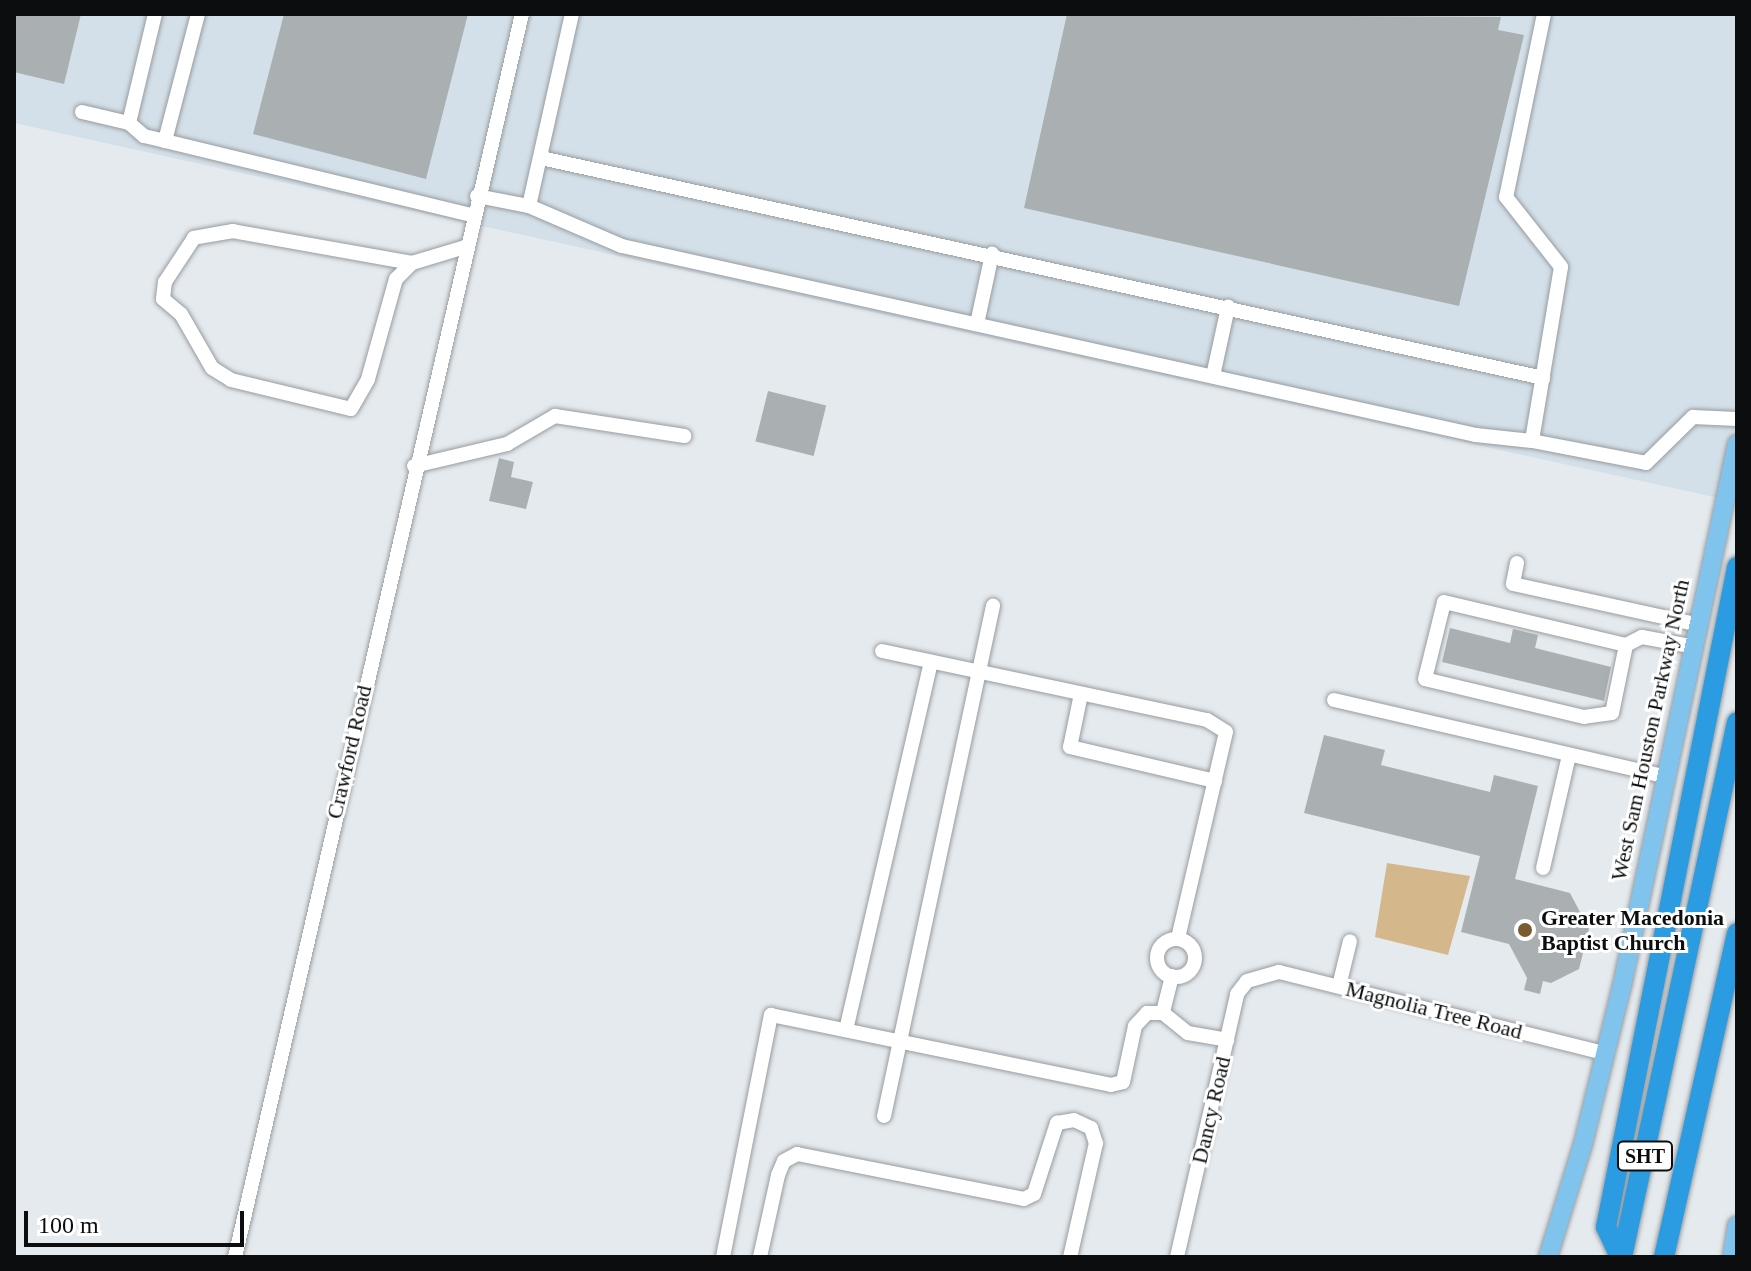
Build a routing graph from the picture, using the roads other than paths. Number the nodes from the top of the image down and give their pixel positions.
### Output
1 (155, 14) edge
2 (198, 14) edge
3 (522, 14) edge
4 (572, 14) edge
5 (1544, 14) edge
6 (82, 112) dead end
7 (129, 123) junction
8 (165, 141) junction
9 (541, 158) junction
10 (477, 196) junction
11 (529, 206) junction
12 (472, 215) junction
13 (465, 247) junction
14 (992, 254) junction
15 (412, 263) junction
16 (1228, 307) junction
17 (977, 324) junction
18 (1213, 376) junction
19 (1543, 378) junction
20 (1737, 419) edge
21 (684, 436) dead end
22 (1532, 441) junction
23 (1737, 444) edge
24 (414, 466) junction
25 (1517, 563) dead end
26 (1737, 567) edge
27 (993, 606) dead end
28 (1695, 624) junction
29 (1626, 645) junction
30 (1691, 646) junction
31 (882, 651) dead end
32 (931, 662) junction
33 (979, 672) junction
34 (1081, 694) junction
35 (1334, 700) dead end
36 (1737, 722) edge
37 (1569, 755) junction
38 (1664, 776) junction
39 (1215, 781) junction
40 (1543, 868) dead end
41 (1737, 933) edge
42 (1178, 939) junction
43 (1350, 941) dead end
44 (1262, 974) joint
45 (1172, 976) junction
46 (1339, 986) junction
47 (1163, 1013) junction
48 (846, 1030) junction
49 (1227, 1040) junction
50 (900, 1041) junction
51 (1605, 1053) junction
52 (884, 1116) dead end
53 (1737, 1225) edge
54 (235, 1257) edge
55 (723, 1257) edge
56 (760, 1257) edge
57 (1070, 1257) edge
58 (1177, 1257) edge
59 (1548, 1257) edge
60 (1621, 1257) edge
61 (1664, 1257) edge
62 (1732, 1257) edge

1 - 7 street
2 - 8 street
3 - 10 street, Crawford Road
4 - 9 street
5 - 19 street
6 - 7 street
7 - 8 street
8 - 12 street
9 - 11 street
9 - 14 street
10 - 11 street
10 - 12 street, Crawford Road
11 - 17 street
12 - 13 street, Crawford Road
13 - 15 street
13 - 24 street, Crawford Road
14 - 16 street
14 - 17 street
15 - 15 street
16 - 18 street
16 - 19 street
17 - 18 street
18 - 22 street
19 - 22 street
20 - 22 street
21 - 24 street
23 - 28 main road, West Sam Houston Parkway North
24 - 54 street, Crawford Road
25 - 28 street
26 - 60 highway
27 - 33 street
28 - 30 main road, West Sam Houston Parkway North
29 - 29 street
29 - 30 street
30 - 38 main road, West Sam Houston Parkway North
31 - 32 street
32 - 33 street
32 - 48 street
33 - 34 street
33 - 50 street
34 - 39 street
34 - 39 street
35 - 37 street
36 - 60 highway, SHT
37 - 38 street
37 - 40 street
38 - 51 main road, West Sam Houston Parkway North
39 - 42 street
41 - 61 highway, SHT
42 - 45 street
42 - 45 street
43 - 46 street
44 - 46 street, Magnolia Tree Road
44 - 49 street, Dancy Road
45 - 47 street
46 - 51 street, Magnolia Tree Road
47 - 49 street
47 - 50 street
48 - 50 street
48 - 55 street
49 - 58 street, Dancy Road
50 - 52 street
51 - 59 main road, West Sam Houston Parkway North
53 - 62 main road
56 - 57 street

